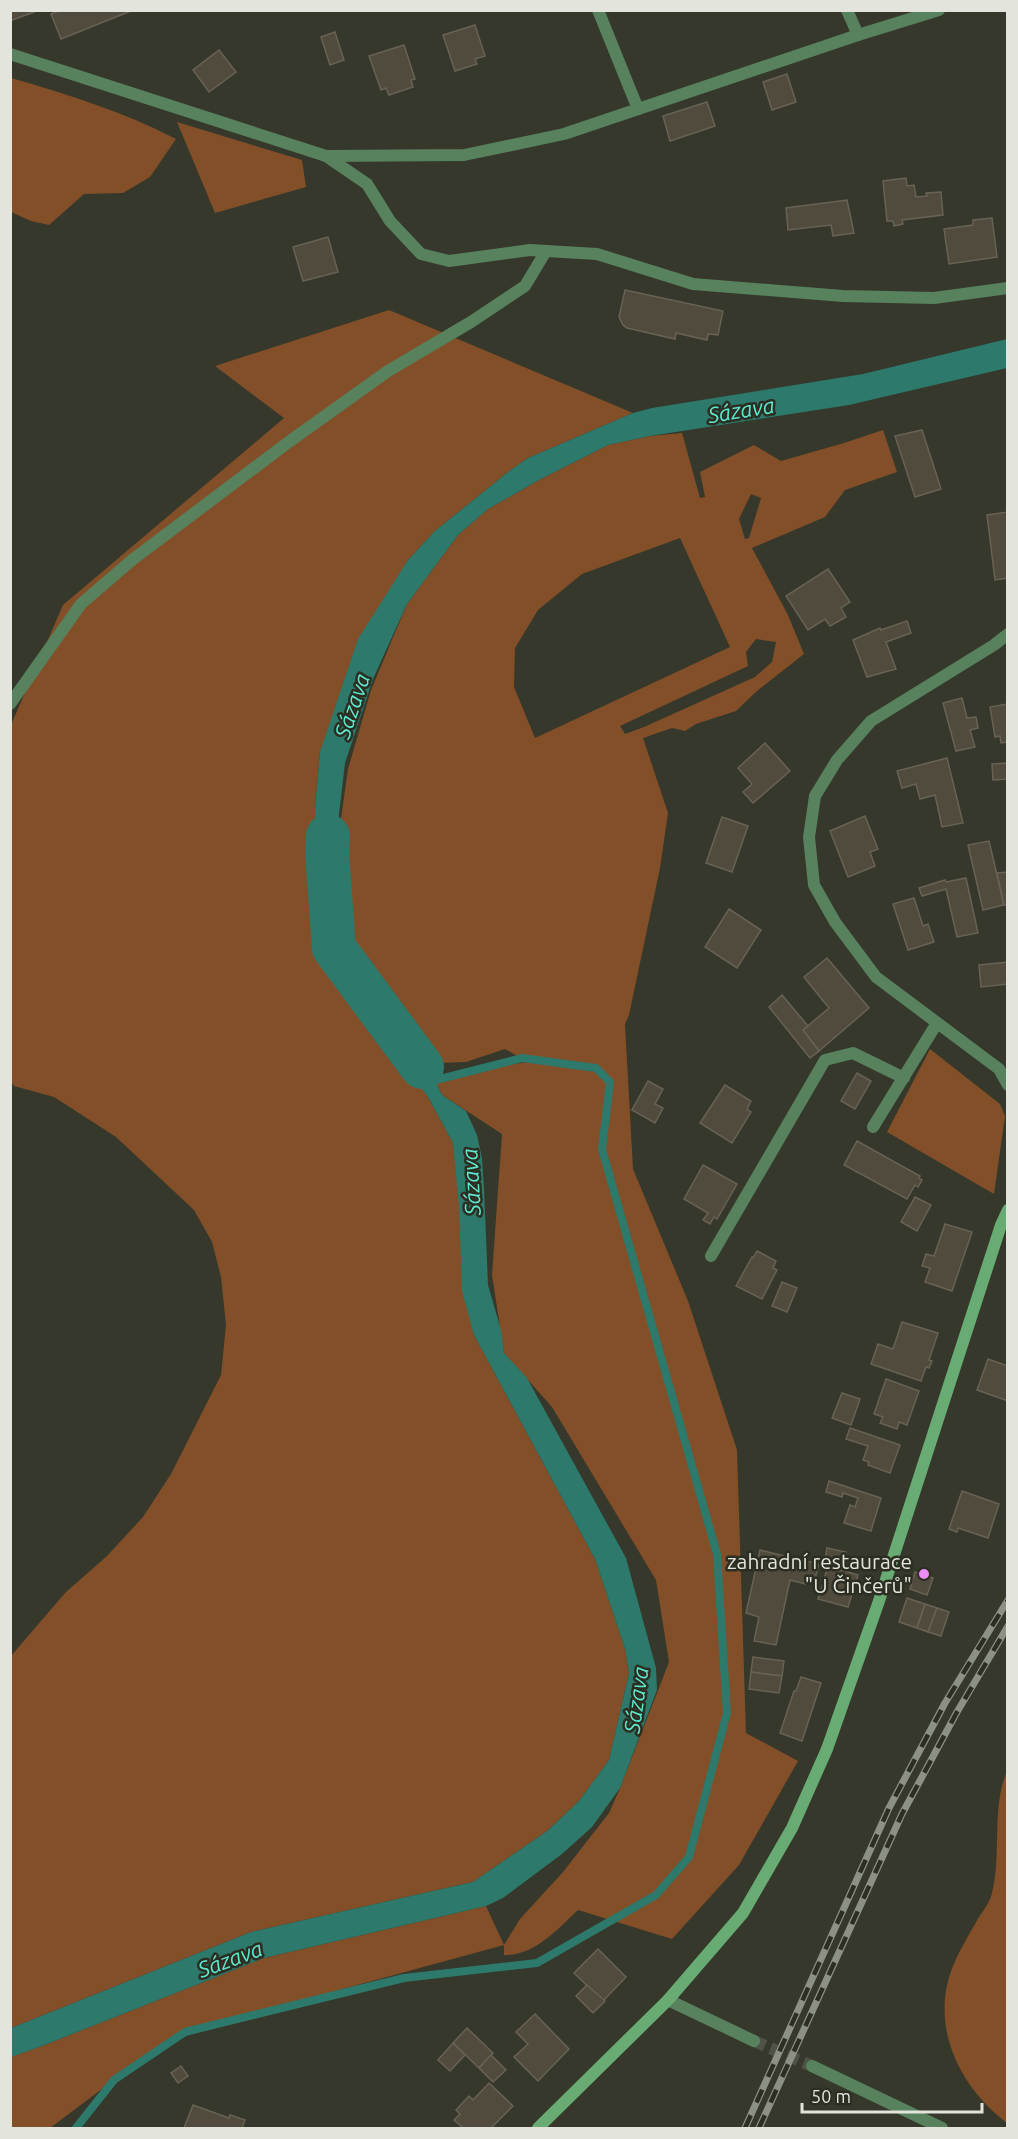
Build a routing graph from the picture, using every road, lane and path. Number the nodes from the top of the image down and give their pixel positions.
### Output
1 (598, 10) edge
2 (847, 10) edge
3 (939, 10) edge
4 (858, 36) junction
5 (10, 54) edge
6 (638, 109) junction
7 (326, 156) junction
8 (546, 251) junction
9 (1008, 288) edge
10 (1008, 634) edge
11 (10, 704) edge
12 (937, 1023) junction
13 (904, 1077) junction
14 (1008, 1085) edge
15 (873, 1127) dead end
16 (1008, 1210) edge
17 (711, 1256) dead end
18 (668, 2000) junction
19 (754, 2041) tunnel mouth
20 (812, 2066) tunnel mouth
21 (538, 2128) edge
22 (942, 2128) edge

1 - 6 street
2 - 4 street
3 - 4 street
4 - 6 street
5 - 7 street
6 - 7 street
7 - 8 street
8 - 9 street
8 - 11 street
10 - 12 street
12 - 13 street
12 - 14 street
13 - 15 street
13 - 17 street
16 - 18 street
18 - 19 street
18 - 21 street
20 - 22 street

